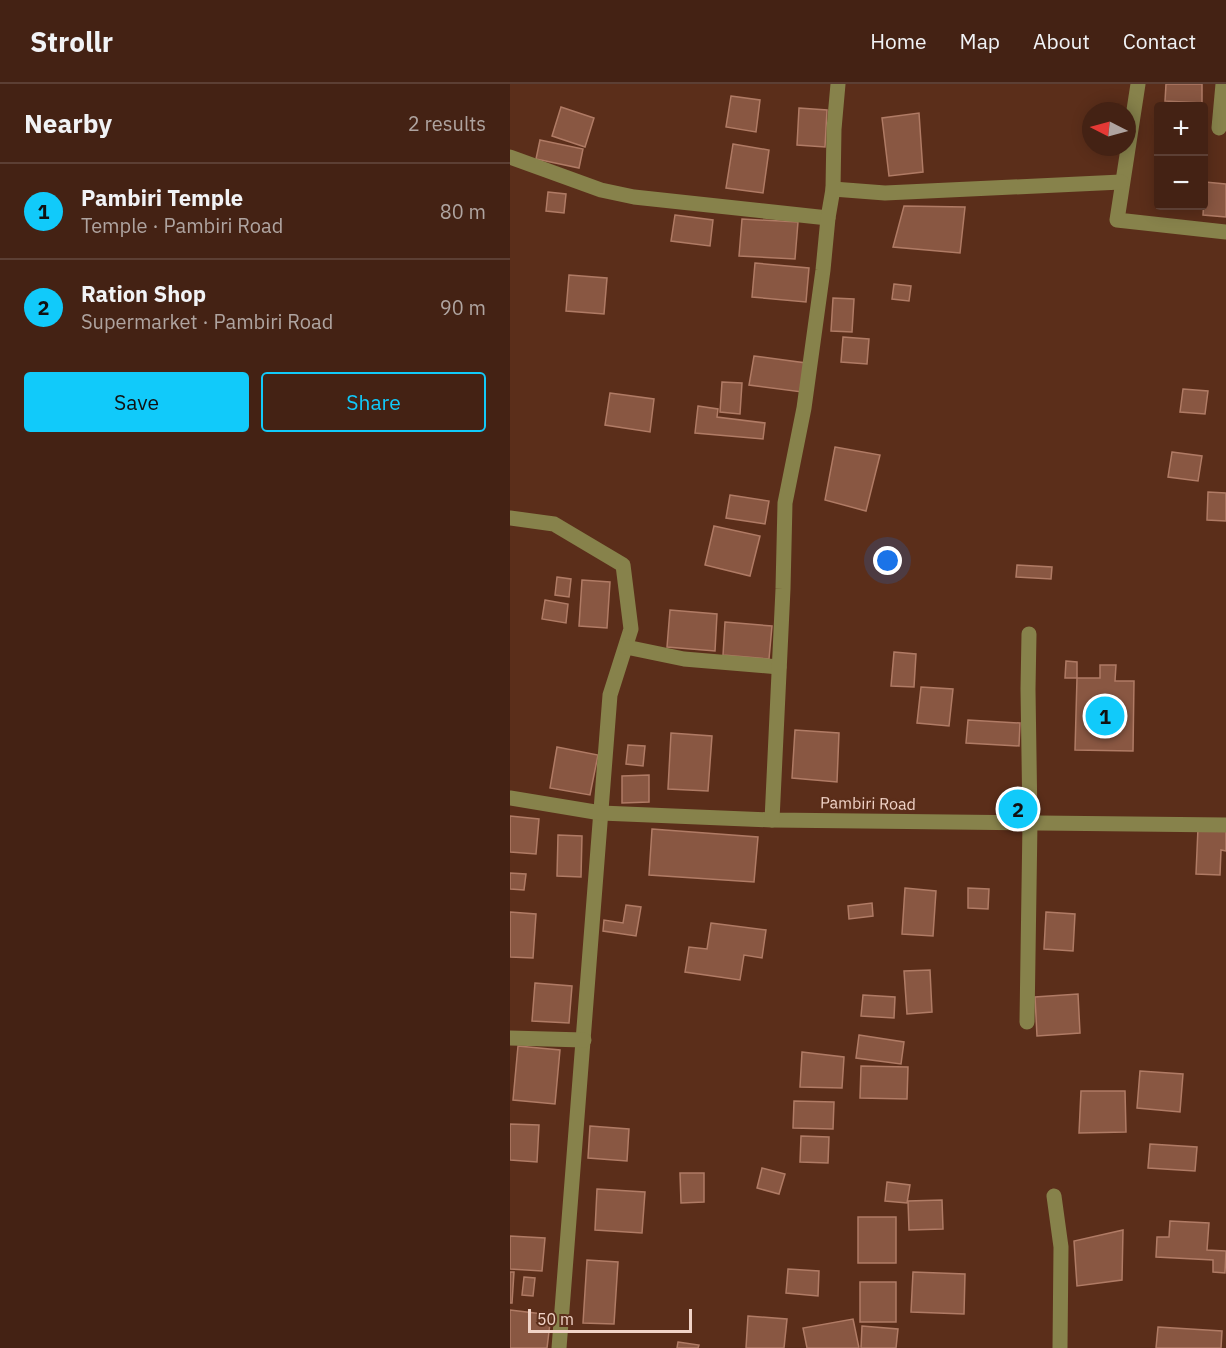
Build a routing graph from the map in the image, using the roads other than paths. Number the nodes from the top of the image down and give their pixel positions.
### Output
1 (838, 84) edge
2 (1138, 84) edge
3 (1223, 84) edge
4 (1219, 128) dead end
5 (510, 157) edge
6 (1121, 182) junction
7 (833, 189) junction
8 (828, 218) junction
9 (1226, 232) edge
10 (510, 518) edge
11 (1029, 634) dead end
12 (626, 647) junction
13 (779, 667) junction
14 (510, 798) edge
15 (601, 813) junction
16 (772, 820) junction
17 (1030, 822) junction
18 (1226, 825) edge
19 (1027, 1022) dead end
20 (510, 1038) edge
21 (584, 1040) junction
22 (1054, 1196) dead end
23 (559, 1348) edge
24 (1060, 1348) edge

1 - 7 street
2 - 6 street
3 - 4 street
5 - 8 street
6 - 7 street
6 - 9 street
7 - 8 street
8 - 13 street
10 - 12 street
11 - 17 street
12 - 13 street
12 - 15 street
13 - 16 street
14 - 15 street, Pambiri Road
15 - 16 street, Pambiri Road
15 - 21 street
16 - 17 street, Pambiri Road
17 - 18 street, Pambiri Road
17 - 19 street
20 - 21 street
21 - 23 street
22 - 24 street

